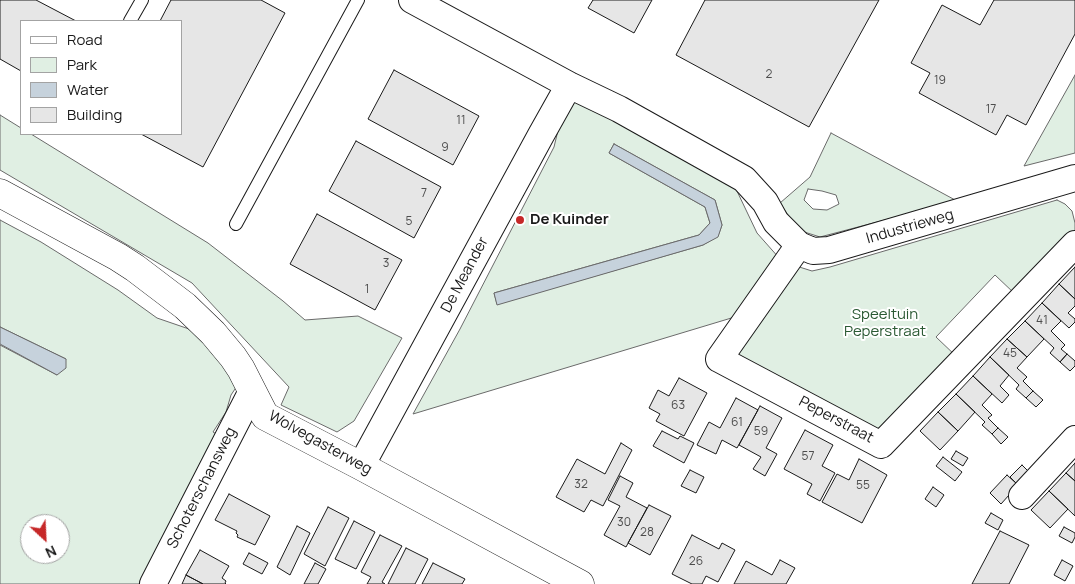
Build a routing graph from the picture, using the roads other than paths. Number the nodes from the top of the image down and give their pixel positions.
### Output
1 (142, 0) edge
2 (358, 0) edge
3 (412, 0) edge
4 (131, 20) edge
5 (569, 85) junction
6 (1075, 178) edge
7 (0, 193) edge
8 (236, 224) dead end
9 (1075, 244) edge
10 (799, 245) junction
11 (252, 391) junction
12 (1075, 439) edge
13 (361, 466) junction
14 (1022, 496) dead end
15 (153, 584) edge
16 (580, 584) edge

1 - 4 lane
2 - 8 lane
3 - 5 street
5 - 10 street
5 - 13 street, De Meander
6 - 10 street, Industrieweg
7 - 11 street, Wolvegasterweg
9 - 10 street, Peperstraat
11 - 13 street, Wolvegasterweg
11 - 15 street, Schoterschansweg
12 - 14 street
13 - 16 street, Wolvegasterweg

